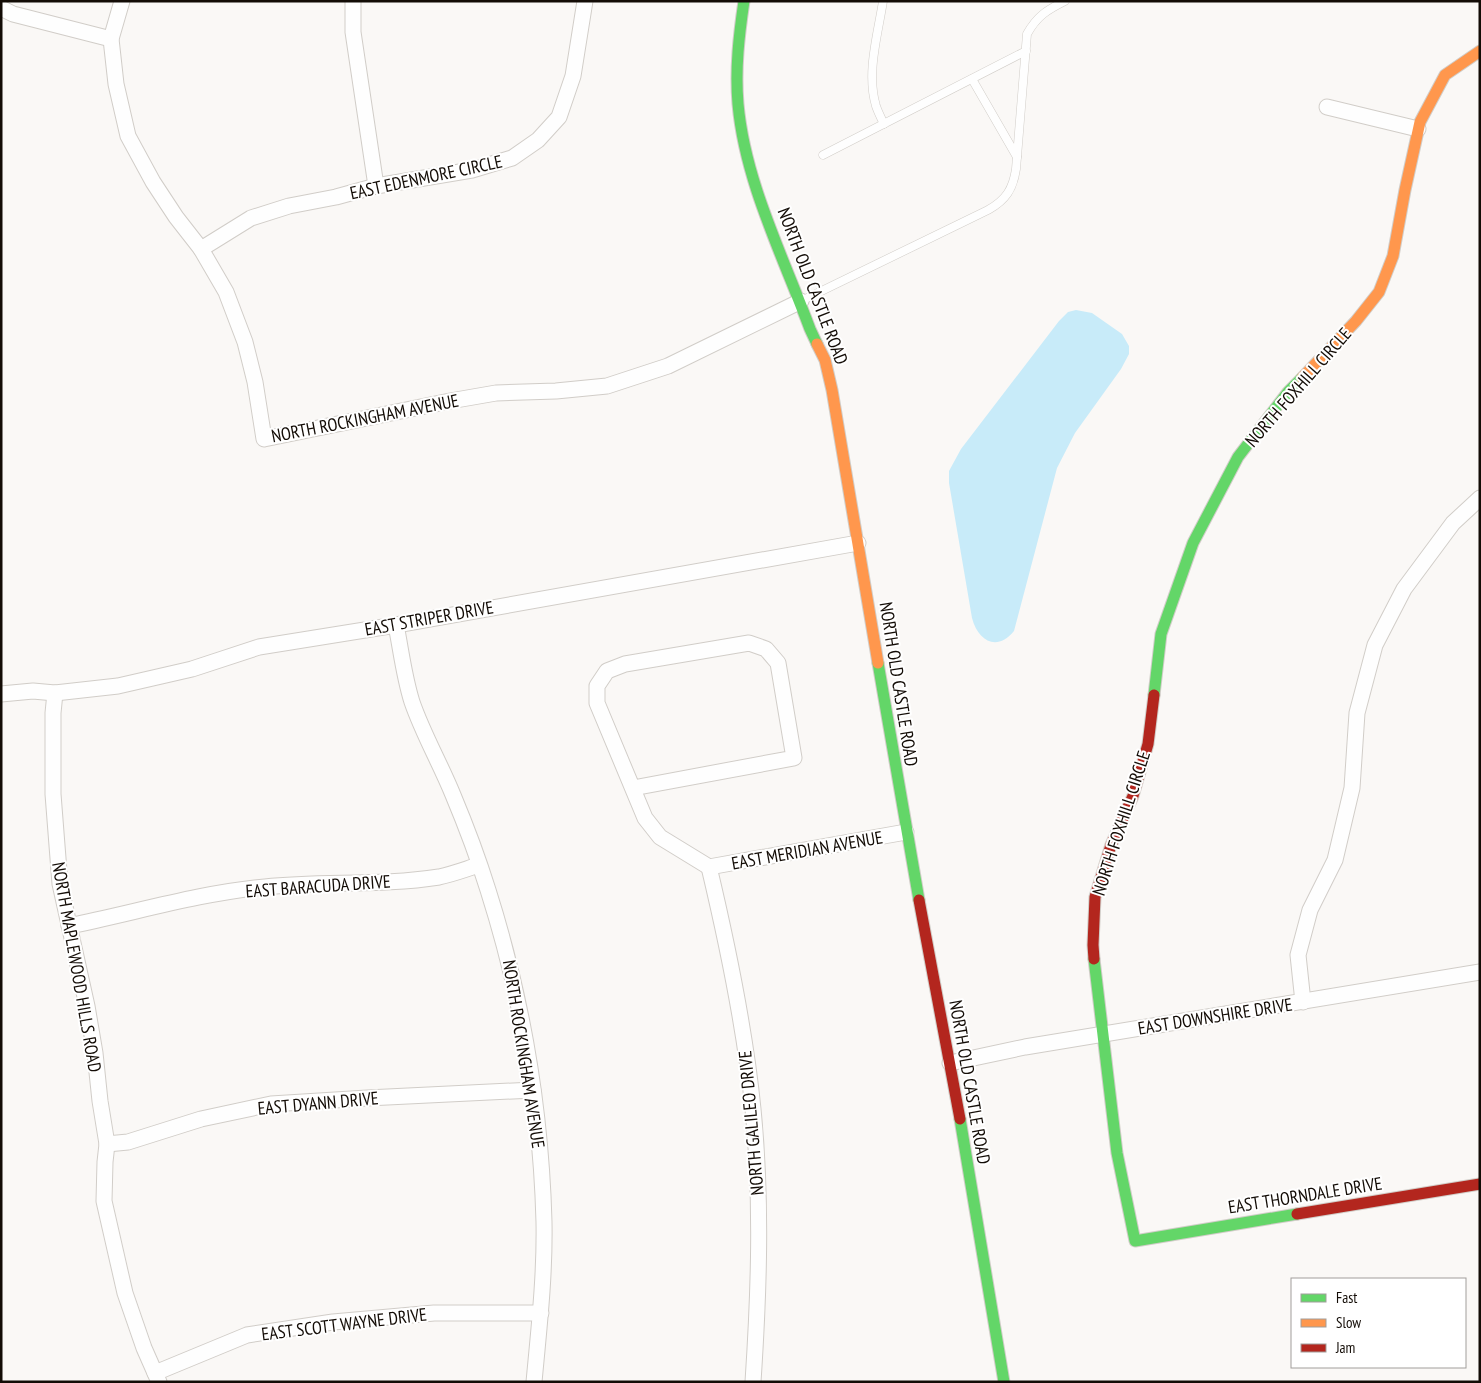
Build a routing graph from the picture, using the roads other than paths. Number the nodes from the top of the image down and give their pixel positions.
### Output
1 (122, 1) edge
2 (353, 1) edge
3 (585, 1) edge
4 (744, 1) edge
5 (883, 1) edge
6 (1065, 1) edge
7 (1, 8) edge
8 (111, 39) junction
9 (1026, 51) junction
10 (1480, 51) edge
11 (972, 79) junction
12 (1327, 107) dead end
13 (884, 124) junction
14 (1418, 129) junction
15 (823, 155) dead end
16 (1017, 157) junction
17 (376, 186) junction
18 (201, 249) junction
19 (801, 301) junction
20 (1480, 498) edge
21 (858, 543) junction
22 (396, 625) junction
23 (55, 692) junction
24 (1, 694) edge
25 (633, 788) junction
26 (906, 832) junction
27 (479, 865) junction
28 (709, 867) junction
29 (69, 926) junction
30 (1480, 972) edge
31 (1303, 1002) junction
32 (1102, 1034) junction
33 (950, 1063) junction
34 (533, 1090) junction
35 (107, 1144) junction
36 (1480, 1184) edge
37 (1135, 1241) joint
38 (541, 1313) junction
39 (157, 1378) edge
40 (534, 1382) edge
41 (753, 1382) edge
42 (1004, 1382) edge

1 - 8 street, NORTH ROCKINGHAM AVENUE
2 - 17 street
3 - 17 street, EAST EDENMORE CIRCLE
4 - 19 street, NORTH OLD CASTLE ROAD
5 - 13 lane
6 - 9 lane
7 - 8 street
8 - 18 street, NORTH ROCKINGHAM AVENUE
9 - 11 lane
9 - 16 lane
10 - 14 street, NORTH FOXHILL CIRCLE
11 - 13 lane
11 - 16 lane
12 - 14 street
13 - 15 lane
14 - 32 street, NORTH FOXHILL CIRCLE
16 - 19 lane
17 - 18 street, EAST EDENMORE CIRCLE
18 - 19 street, NORTH ROCKINGHAM AVENUE
19 - 21 street, NORTH OLD CASTLE ROAD
20 - 31 street
21 - 22 street, EAST STRIPER DRIVE
21 - 26 street, NORTH OLD CASTLE ROAD
22 - 23 street, EAST STRIPER DRIVE
22 - 27 street, NORTH ROCKINGHAM AVENUE
23 - 24 street, EAST STRIPER DRIVE
23 - 29 street, NORTH MAPLEWOOD HILLS ROAD
25 - 25 street
25 - 28 street
26 - 28 street, EAST MERIDIAN AVENUE
26 - 33 street, NORTH OLD CASTLE ROAD
27 - 29 street, EAST BARACUDA DRIVE
27 - 34 street, NORTH ROCKINGHAM AVENUE
28 - 41 street, NORTH GALILEO DRIVE
29 - 35 street, NORTH MAPLEWOOD HILLS ROAD
30 - 31 street, EAST DOWNSHIRE DRIVE
31 - 32 street, EAST DOWNSHIRE DRIVE
32 - 33 street, EAST DOWNSHIRE DRIVE
32 - 37 street, NORTH FOXHILL CIRCLE
33 - 42 street, NORTH OLD CASTLE ROAD
34 - 35 street, EAST DYANN DRIVE
34 - 38 street, NORTH ROCKINGHAM AVENUE
35 - 39 street, NORTH MAPLEWOOD HILLS ROAD
36 - 37 street, EAST THORNDALE DRIVE
38 - 39 street, EAST SCOTT WAYNE DRIVE
38 - 40 street, NORTH ROCKINGHAM AVENUE

